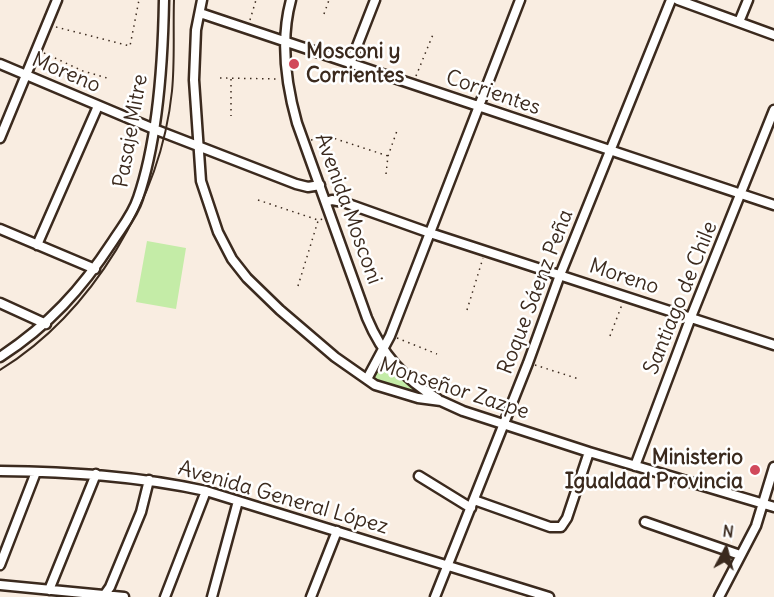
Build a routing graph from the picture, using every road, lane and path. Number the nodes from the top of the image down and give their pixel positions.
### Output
1 (57, 0) edge
2 (138, 0) edge
3 (164, 0) edge
4 (202, 0) edge
5 (256, 0) edge
6 (291, 0) edge
7 (329, 0) edge
8 (375, 0) edge
9 (520, 0) edge
10 (671, 0) edge
11 (678, 0) edge
12 (747, 0) edge
13 (200, 13) junction
14 (324, 14) dead end
15 (739, 22) junction
16 (46, 25) junction
17 (247, 30) junction
18 (434, 32) dead end
19 (774, 35) edge
20 (286, 42) junction
21 (36, 49) junction
22 (0, 64) edge
23 (350, 64) junction
24 (25, 74) junction
25 (107, 78) dead end
26 (220, 78) dead end
27 (231, 78) junction
28 (287, 79) junction
29 (412, 85) junction
30 (98, 106) junction
31 (478, 107) junction
32 (774, 110) edge
33 (231, 116) dead end
34 (398, 128) dead end
35 (154, 129) junction
36 (0, 138) edge
37 (304, 140) junction
38 (200, 147) junction
39 (610, 152) junction
40 (388, 156) junction
41 (386, 174) dead end
42 (320, 185) junction
43 (742, 194) junction
44 (258, 200) dead end
45 (326, 202) junction
46 (774, 205) edge
47 (332, 218) junction
48 (318, 220) junction
49 (0, 229) edge
50 (430, 233) junction
51 (37, 245) junction
52 (484, 251) junction
53 (95, 269) junction
54 (560, 275) junction
55 (298, 286) dead end
56 (625, 296) junction
57 (0, 303) edge
58 (468, 310) dead end
59 (691, 317) junction
60 (46, 324) junction
61 (390, 336) junction
62 (610, 336) dead end
63 (774, 345) edge
64 (382, 349) junction
65 (438, 354) dead end
66 (0, 357) edge
67 (528, 363) junction
68 (367, 379) junction
69 (579, 379) dead end
70 (441, 401) junction
71 (504, 425) junction
72 (589, 452) junction
73 (635, 466) junction
74 (774, 467) edge
75 (0, 471) edge
76 (36, 472) junction
77 (96, 474) junction
78 (419, 476) dead end
79 (150, 480) junction
80 (206, 491) junction
81 (238, 501) junction
82 (473, 504) junction
83 (763, 504) junction
84 (774, 507) edge
85 (645, 522) dead end
86 (337, 531) junction
87 (740, 555) junction
88 (0, 565) edge
89 (447, 566) junction
90 (0, 585) edge
91 (49, 590) junction
92 (104, 596) edge
93 (124, 597) edge
94 (165, 597) edge
95 (212, 597) edge
96 (311, 597) edge
97 (435, 597) edge
98 (549, 597) edge
99 (718, 597) edge

1 - 16 street
2 - 16 path
3 - 35 street, Pasaje Mitre
4 - 13 street, Monseñor Zazpe
5 - 17 path
6 - 20 street, Avenida Mosconi
7 - 14 path
8 - 23 street
9 - 31 street
10 - 39 street, Roque Sáenz Peña
11 - 15 street
12 - 15 street
13 - 17 street, Corrientes
13 - 38 street, Monseñor Zazpe
15 - 19 street
16 - 21 street
17 - 20 street, Corrientes
18 - 29 path
20 - 23 street, Corrientes
20 - 28 street, Avenida Mosconi
21 - 24 street
21 - 25 path
22 - 24 street, Moreno
23 - 29 street, Corrientes
24 - 30 street, Moreno
24 - 36 street
26 - 27 path
27 - 28 path
27 - 33 path
28 - 37 street, Avenida Mosconi
29 - 31 street, Corrientes
30 - 35 street, Moreno
30 - 51 street
31 - 39 street, Corrientes
31 - 50 street
32 - 43 street, Santiago de Chile
34 - 40 path
35 - 38 street, Moreno
35 - 53 street, Pasaje Mitre
37 - 40 path
37 - 42 street, Avenida Mosconi
38 - 42 street, Moreno
38 - 68 street, Monseñor Zazpe
39 - 43 street, Corrientes
39 - 54 street, Roque Sáenz Peña
40 - 41 path
42 - 45 street, Avenida Mosconi
43 - 46 street, Corrientes
43 - 59 street, Santiago de Chile
44 - 48 path
45 - 47 street, Avenida Mosconi
45 - 50 street, Moreno
47 - 48 path
47 - 64 street, Avenida Mosconi
48 - 55 path
49 - 51 street
50 - 52 street, Moreno
50 - 61 street
51 - 53 street
52 - 54 street, Moreno
52 - 58 path
53 - 60 street, Pasaje Mitre
54 - 56 street, Moreno
54 - 67 street, Roque Sáenz Peña
56 - 59 street, Moreno
56 - 62 path
57 - 60 street
59 - 63 street, Moreno
59 - 73 street, Santiago de Chile
60 - 66 street, Pasaje Mitre
61 - 64 street
61 - 65 path
64 - 68 street
64 - 70 street, Avenida Mosconi
67 - 69 path
67 - 71 street, Roque Sáenz Peña
68 - 70 street, Monseñor Zazpe
70 - 71 street, Monseñor Zazpe
71 - 72 street, Monseñor Zazpe
71 - 82 street, Roque Sáenz Peña
72 - 73 street, Monseñor Zazpe
72 - 82 street
73 - 83 street, Monseñor Zazpe
74 - 83 street
75 - 76 street, Avenida General López
76 - 77 street, Avenida General López
76 - 88 street
77 - 79 street, Avenida General López
77 - 91 street
78 - 82 street
79 - 80 street, Avenida General López
79 - 92 street
80 - 81 street, Avenida General López
80 - 94 street
81 - 86 street, Avenida General López
81 - 95 street
82 - 89 street, Roque Sáenz Peña
83 - 84 street, Monseñor Zazpe
83 - 87 street
85 - 87 street
86 - 89 street, Avenida General López
86 - 96 street
87 - 99 street
89 - 97 street, Roque Sáenz Peña
89 - 98 street, Avenida General López
90 - 91 street
91 - 92 street
92 - 93 street

